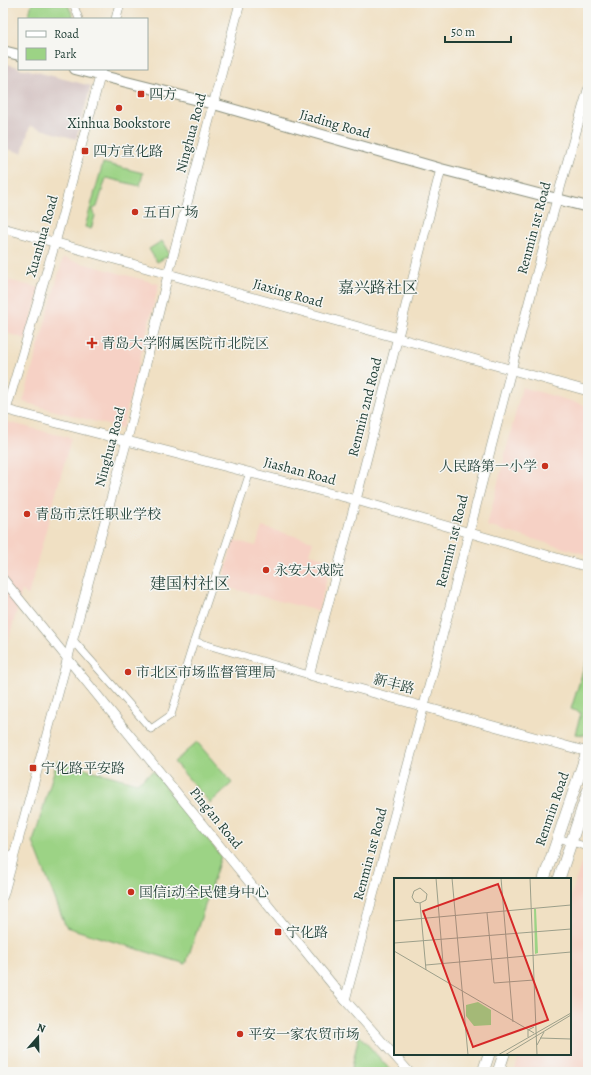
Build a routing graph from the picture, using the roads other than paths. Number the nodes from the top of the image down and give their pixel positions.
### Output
1 (72, 3) edge
2 (120, 3) edge
3 (240, 3) edge
4 (78, 17) edge
5 (116, 18) edge
6 (3, 51) edge
7 (18, 55) edge
8 (88, 70) edge
9 (100, 71) edge
10 (588, 90) edge
11 (214, 104) junction
12 (441, 169) junction
13 (556, 199) junction
14 (588, 207) edge
15 (3, 228) edge
16 (55, 243) junction
17 (168, 274) junction
18 (397, 338) junction
19 (510, 370) junction
20 (588, 392) edge
21 (5, 409) edge
22 (127, 440) junction
23 (250, 472) junction
24 (356, 500) junction
25 (469, 534) junction
26 (588, 567) edge
27 (3, 579) edge
28 (73, 640) junction
29 (194, 641) junction
30 (68, 658) junction
31 (309, 675) junction
32 (424, 706) junction
33 (588, 751) edge
34 (588, 791) edge
35 (558, 838) junction
36 (571, 842) junction
37 (588, 847) edge
38 (3, 852) edge
39 (14, 856) junction
40 (544, 878) edge
41 (559, 878) edge
42 (3, 896) edge
43 (346, 1000) junction
44 (394, 1055) edge
45 (394, 1055) edge
46 (489, 1055) edge
47 (504, 1055) edge
48 (409, 1072) edge
49 (483, 1072) edge
50 (498, 1072) edge

1 - 4 street
2 - 5 street
3 - 11 street, Ninghua Road
6 - 7 main road
8 - 9 main road, Jiading Road
9 - 11 main road, Jiading Road
9 - 16 street, Xuanhua Road
10 - 13 street, Renmin 1st Road
11 - 12 main road, Jiading Road
11 - 17 street, Ninghua Road
12 - 13 main road, Jiading Road
12 - 18 street, Renmin 2nd Road
13 - 14 main road, Jiading Road
13 - 19 street, Renmin 1st Road
15 - 16 street, Jiaxing Road
16 - 17 street, Jiaxing Road
16 - 21 street, Xuanhua Road
17 - 18 street, Jiaxing Road
17 - 22 street, Ninghua Road
18 - 19 street, Jiaxing Road
18 - 24 street, Renmin 2nd Road
19 - 20 street, Jiaxing Road
19 - 25 street, Renmin 1st Road
21 - 22 street, Jiashan Road
22 - 23 street, Jiashan Road
22 - 28 street, Ninghua Road
23 - 24 street, Jiashan Road
23 - 29 street
24 - 25 street, Jiashan Road
24 - 31 street, Renmin 2nd Road
25 - 26 street, Jiashan Road
25 - 32 street, Renmin 1st Road
27 - 30 street, Ping'an Road
28 - 29 street
28 - 30 street, Ninghua Road
29 - 31 street, 新丰路
30 - 39 street, Ninghua Road
30 - 43 street, Ping'an Road
31 - 32 street, 新丰路
32 - 33 street, 新丰路
32 - 43 street, Renmin 1st Road
33 - 35 main road, Renmin Road
34 - 36 main road, Renmin Road
35 - 36 street
35 - 40 main road, Renmin Road
36 - 37 street
36 - 41 main road, Renmin Road
38 - 39 street
39 - 42 street, Ninghua Road
43 - 44 street, Ping'an Road
45 - 48 street, Ping'an Road
46 - 49 main road
47 - 50 main road

